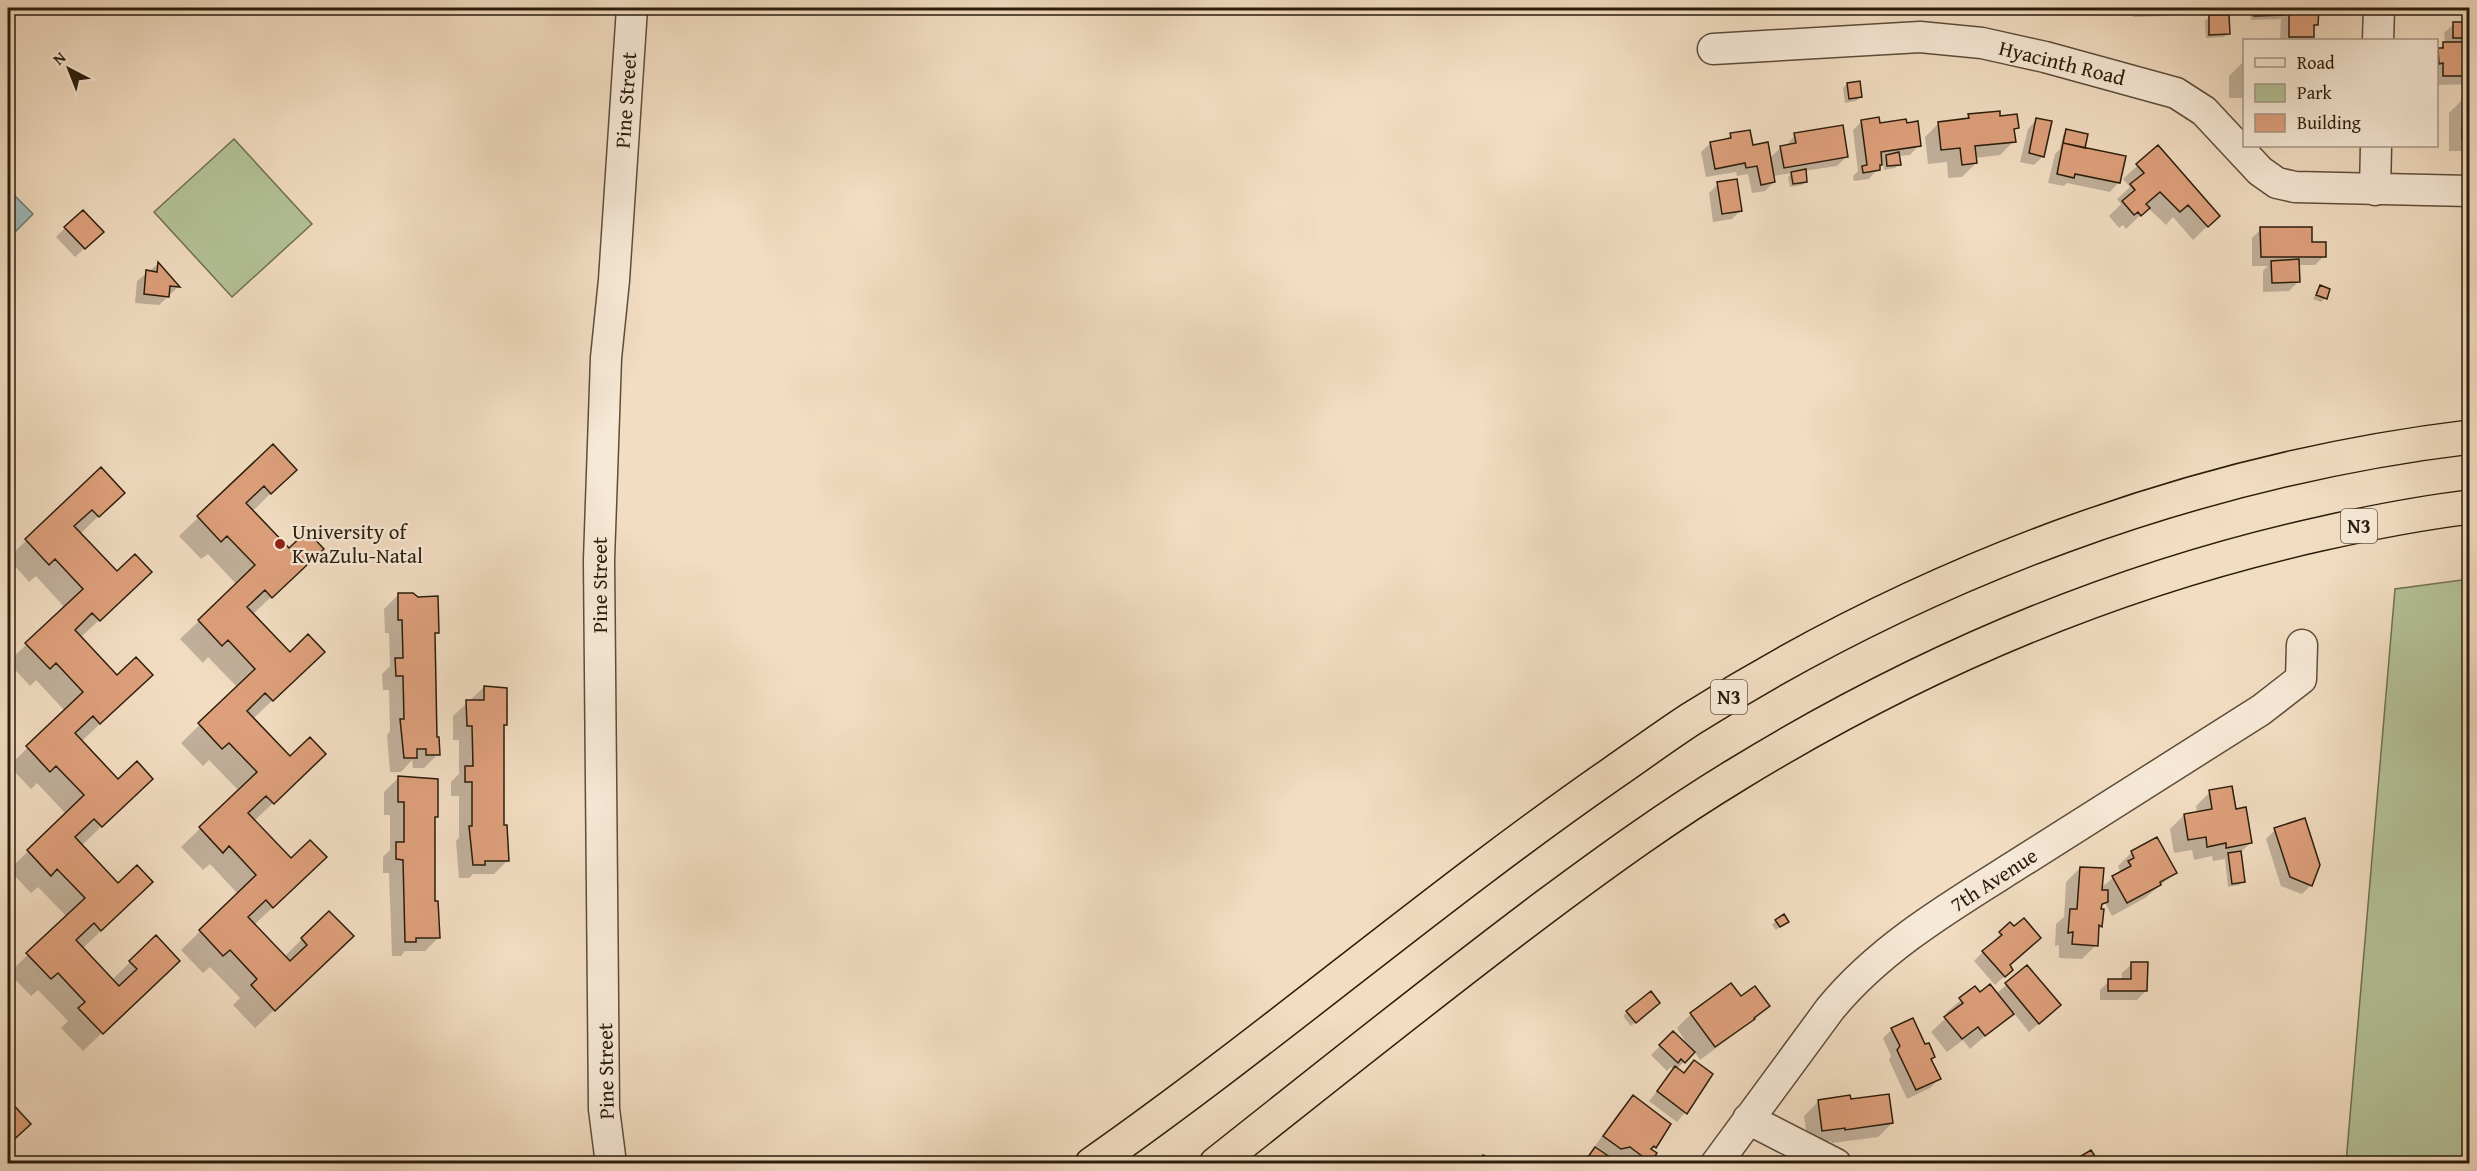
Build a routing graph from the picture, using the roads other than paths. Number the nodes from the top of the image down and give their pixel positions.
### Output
1 (632, 8) edge
2 (2379, 8) edge
3 (2378, 39) edge
4 (1713, 49) dead end
5 (2376, 147) edge
6 (2375, 190) junction
7 (2469, 191) edge
8 (2469, 437) edge
9 (2469, 507) edge
10 (2302, 645) dead end
11 (1748, 1119) junction
12 (611, 1164) edge
13 (1092, 1164) edge
14 (1216, 1164) edge
15 (1716, 1164) edge
16 (1836, 1164) edge

1 - 12 street, Pine Street
2 - 3 street
4 - 6 street, Hyacinth Road
5 - 6 street
6 - 7 street, Hyacinth Road
8 - 13 highway, N3
9 - 14 highway, N3
10 - 11 street, 7th Avenue
11 - 15 street, 7th Avenue
11 - 16 street

